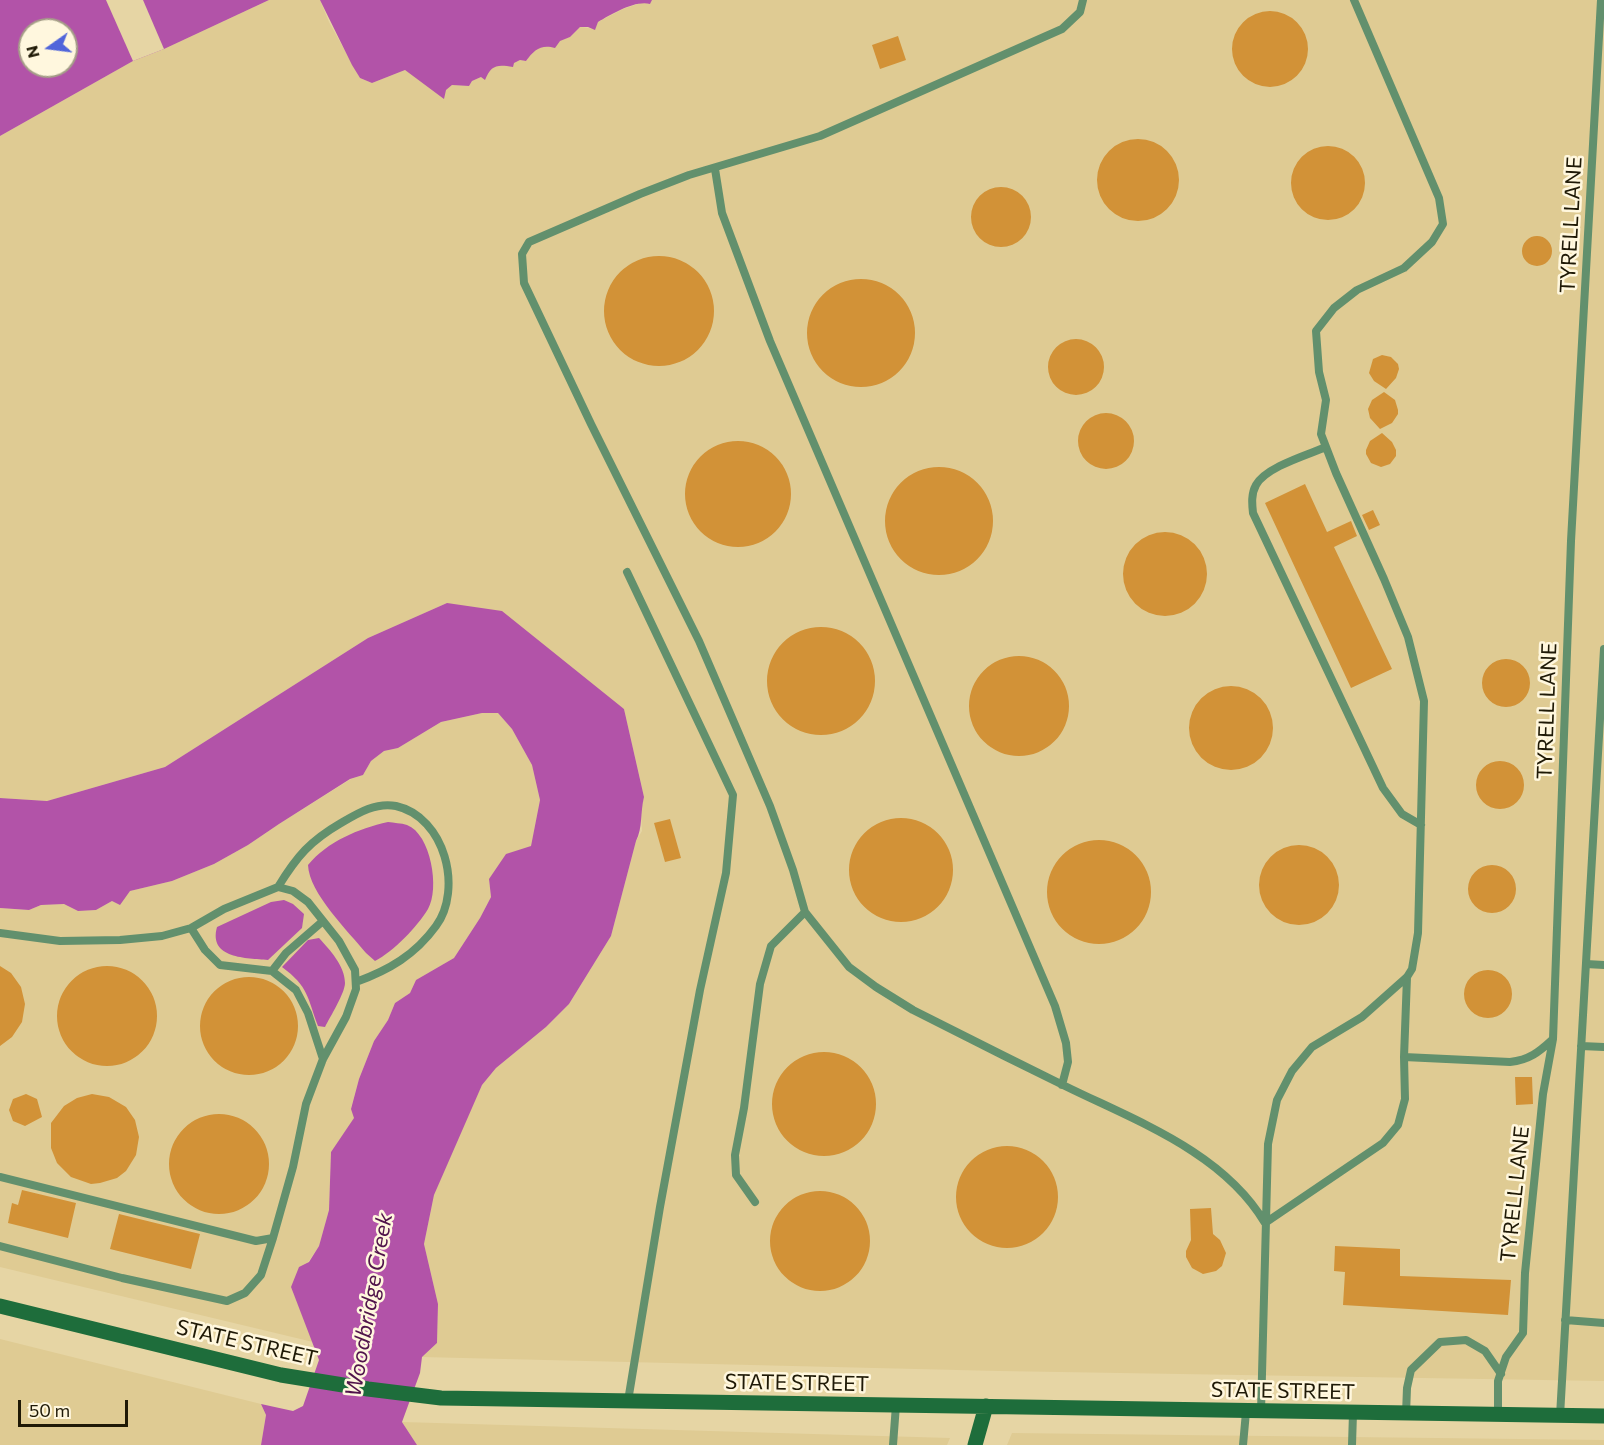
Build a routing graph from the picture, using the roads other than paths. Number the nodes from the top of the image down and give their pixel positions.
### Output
1 (1083, 0) edge
2 (1354, 0) edge
3 (1601, 0) edge
4 (715, 169) junction
5 (1326, 447) junction
6 (627, 572) dead end
7 (1604, 649) edge
8 (1421, 825) junction
9 (278, 886) junction
10 (805, 912) junction
11 (323, 921) junction
12 (191, 928) junction
13 (0, 933) edge
14 (1586, 964) junction
15 (1604, 965) edge
16 (272, 971) junction
17 (1407, 977) junction
18 (356, 982) junction
19 (1553, 1040) junction
20 (1581, 1046) junction
21 (1604, 1047) edge
22 (1404, 1057) junction
23 (322, 1059) junction
24 (1062, 1085) junction
25 (0, 1177) edge
26 (755, 1202) dead end
27 (1265, 1223) junction
28 (273, 1238) junction
29 (0, 1246) edge
30 (0, 1306) edge
31 (1565, 1320) junction
32 (1604, 1323) edge
33 (1500, 1374) junction
34 (628, 1401) junction
35 (896, 1405) junction
36 (986, 1406) junction
37 (1245, 1412) junction
38 (1262, 1412) junction
39 (1353, 1413) junction
40 (1406, 1414) junction
41 (1498, 1415) junction
42 (1560, 1416) junction
43 (1604, 1416) edge
44 (893, 1445) edge
45 (975, 1445) edge
46 (1243, 1445) edge
47 (1352, 1445) edge

1 - 4 lane
2 - 5 lane
3 - 19 lane, TYRELL LANE
4 - 10 lane
4 - 24 lane
5 - 8 lane
5 - 8 lane
6 - 34 lane
7 - 14 lane
8 - 17 lane
9 - 11 lane
9 - 12 lane
9 - 18 lane
10 - 24 lane
10 - 26 lane
11 - 16 lane
11 - 18 lane
12 - 13 lane
12 - 16 lane
14 - 15 lane
14 - 20 lane
16 - 23 lane
17 - 22 lane
17 - 27 lane
18 - 23 lane
19 - 22 lane
19 - 33 lane, TYRELL LANE
20 - 21 lane
20 - 31 lane
22 - 27 lane
23 - 28 lane
24 - 27 lane
25 - 28 lane
27 - 38 lane
28 - 29 lane
30 - 34 street, STATE STREET
31 - 32 lane
31 - 42 lane
33 - 40 lane
33 - 41 lane, TYRELL LANE
34 - 35 street, STATE STREET
35 - 36 street, STATE STREET
35 - 44 lane
36 - 37 street, STATE STREET
36 - 45 street
37 - 38 street, STATE STREET
37 - 46 lane
38 - 39 street, STATE STREET
39 - 40 street, STATE STREET
39 - 47 lane
40 - 41 street, STATE STREET
41 - 42 street, STATE STREET
42 - 43 street, STATE STREET

